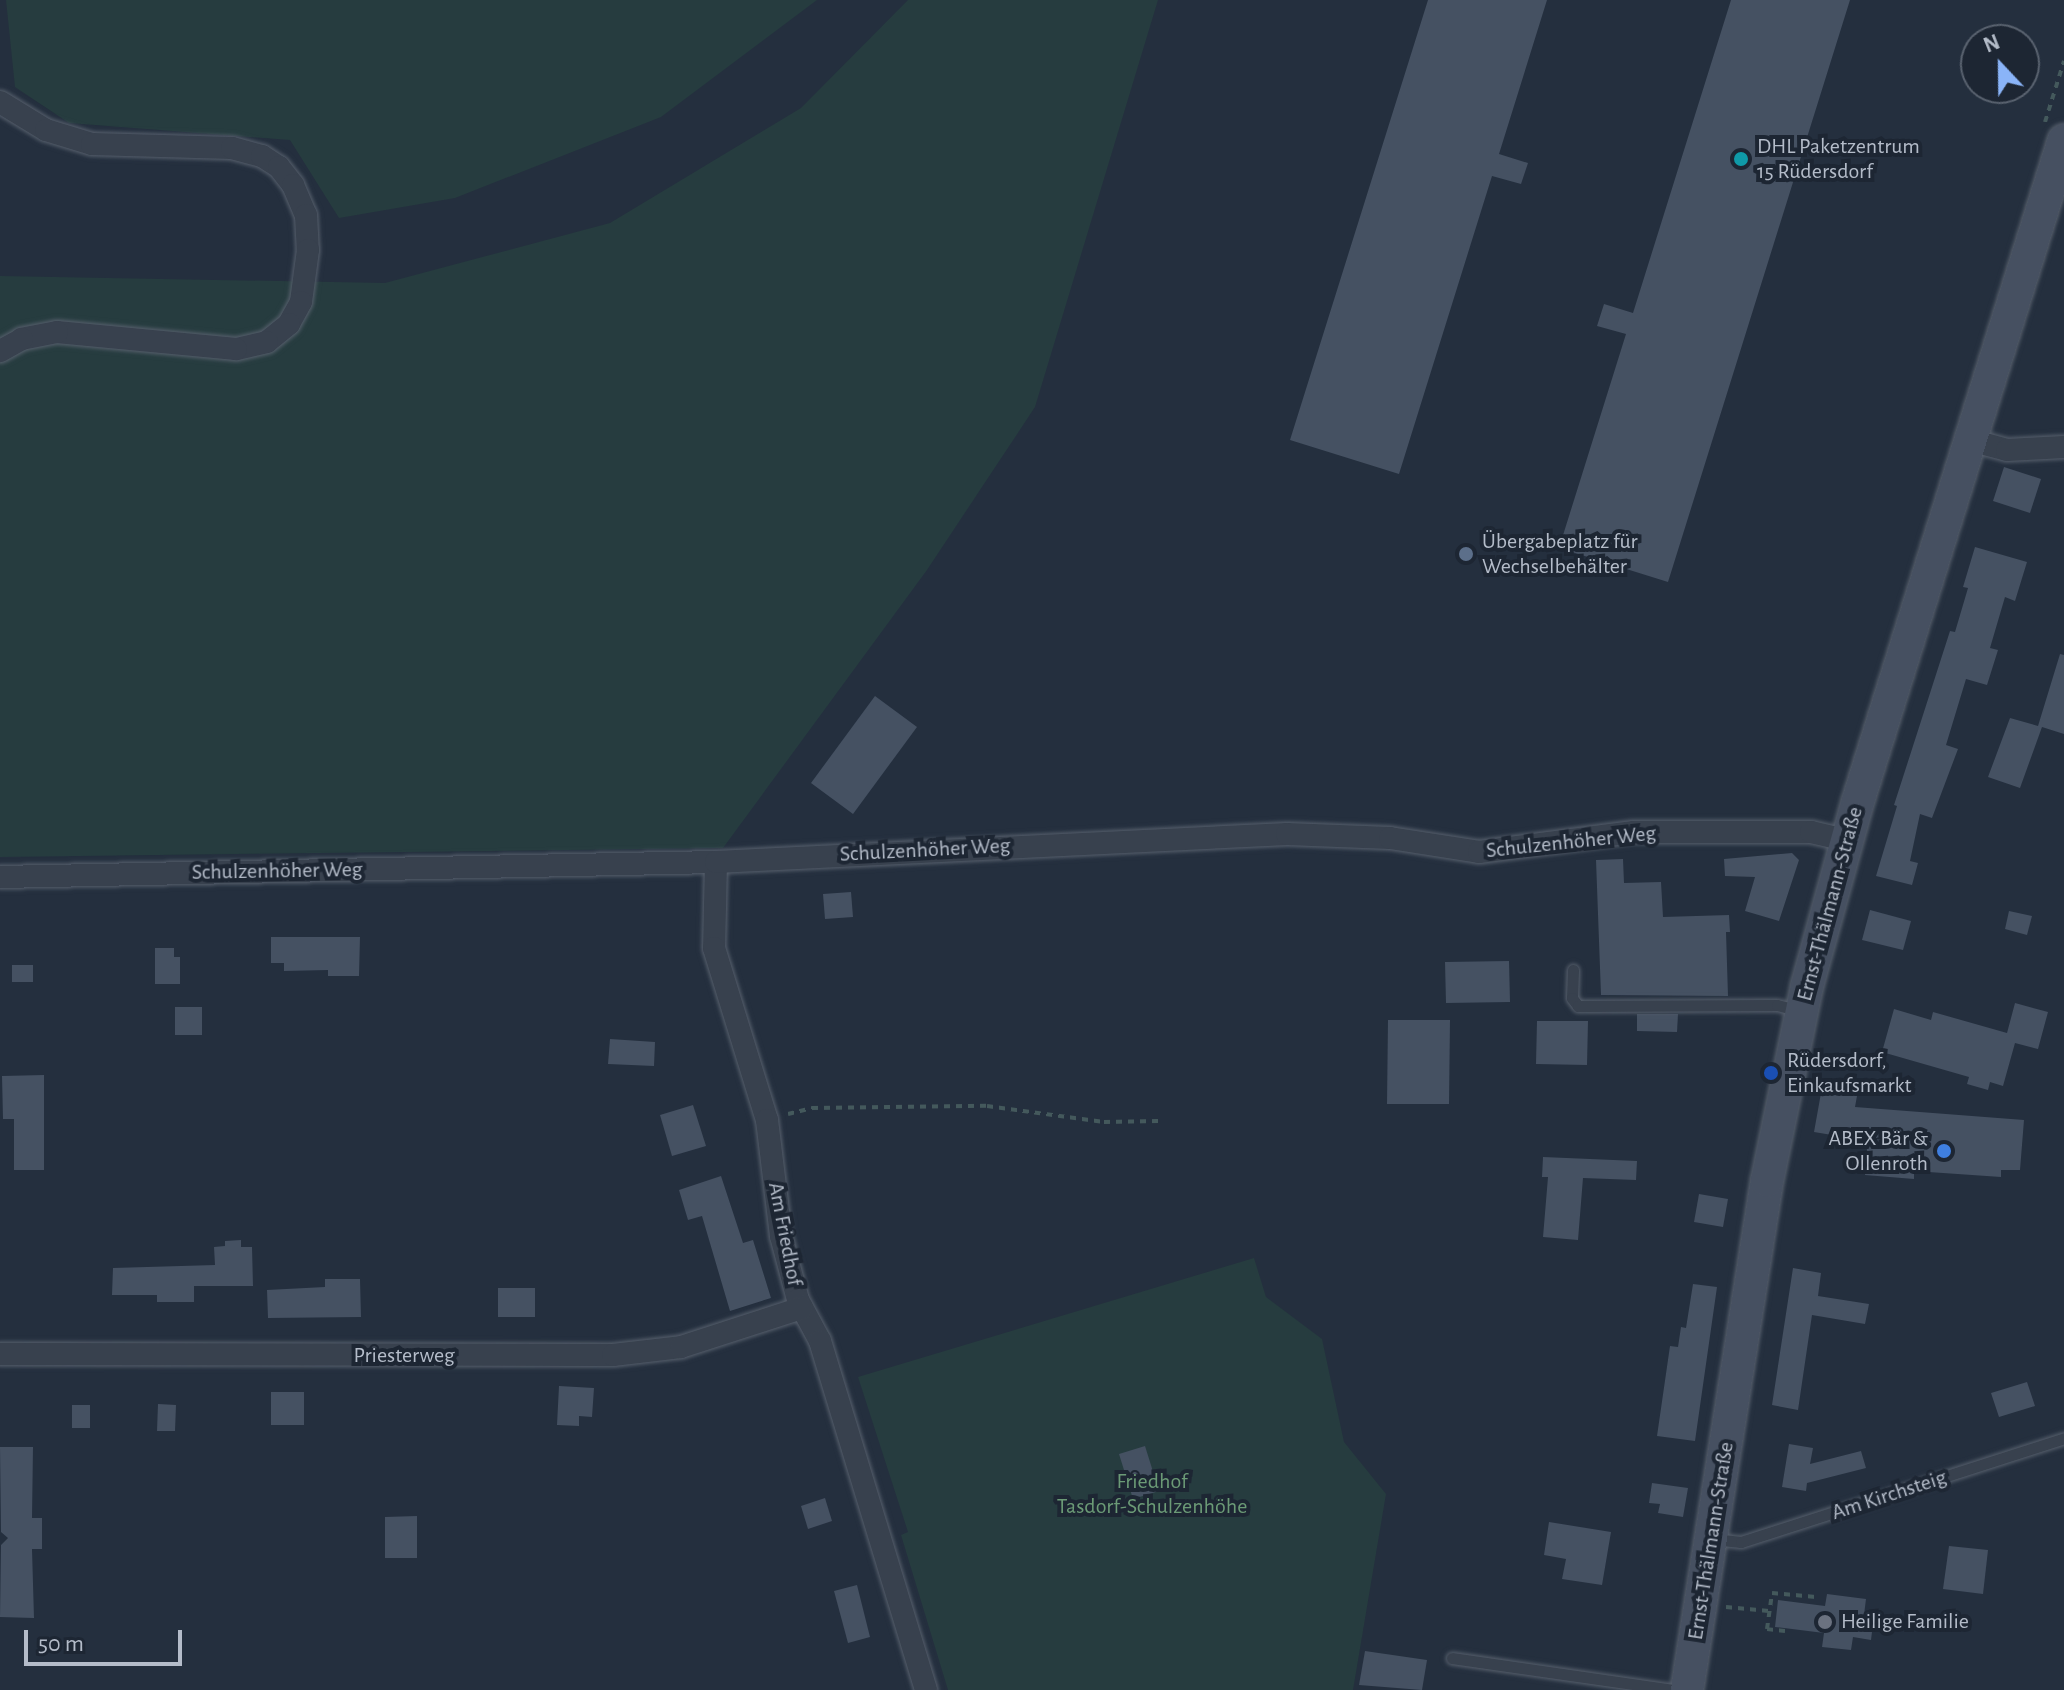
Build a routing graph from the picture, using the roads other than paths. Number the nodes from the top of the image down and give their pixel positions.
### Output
1 (0, 102) edge
2 (2064, 140) edge
3 (0, 351) edge
4 (2064, 447) edge
5 (1961, 454) junction
6 (1846, 840) junction
7 (716, 862) junction
8 (0, 877) edge
9 (1573, 970) dead end
10 (1802, 1011) junction
11 (802, 1308) junction
12 (0, 1354) edge
13 (2064, 1438) edge
14 (1712, 1538) junction
15 (1452, 1658) dead end
16 (926, 1690) edge
17 (1675, 1690) edge
18 (1687, 1690) edge

1 - 3 street
2 - 5 main road, Ernst-Thälmann-Straße
4 - 5 street
5 - 6 main road, Ernst-Thälmann-Straße
6 - 7 street, Schulzenhöher Weg
6 - 10 main road, Ernst-Thälmann-Straße
7 - 8 street, Schulzenhöher Weg
7 - 11 street, Am Friedhof
9 - 10 lane
10 - 14 main road, Ernst-Thälmann-Straße
11 - 12 street, Priesterweg
11 - 16 street, Am Friedhof
13 - 14 lane, Am Kirchsteig
14 - 18 main road, Ernst-Thälmann-Straße
15 - 17 lane

